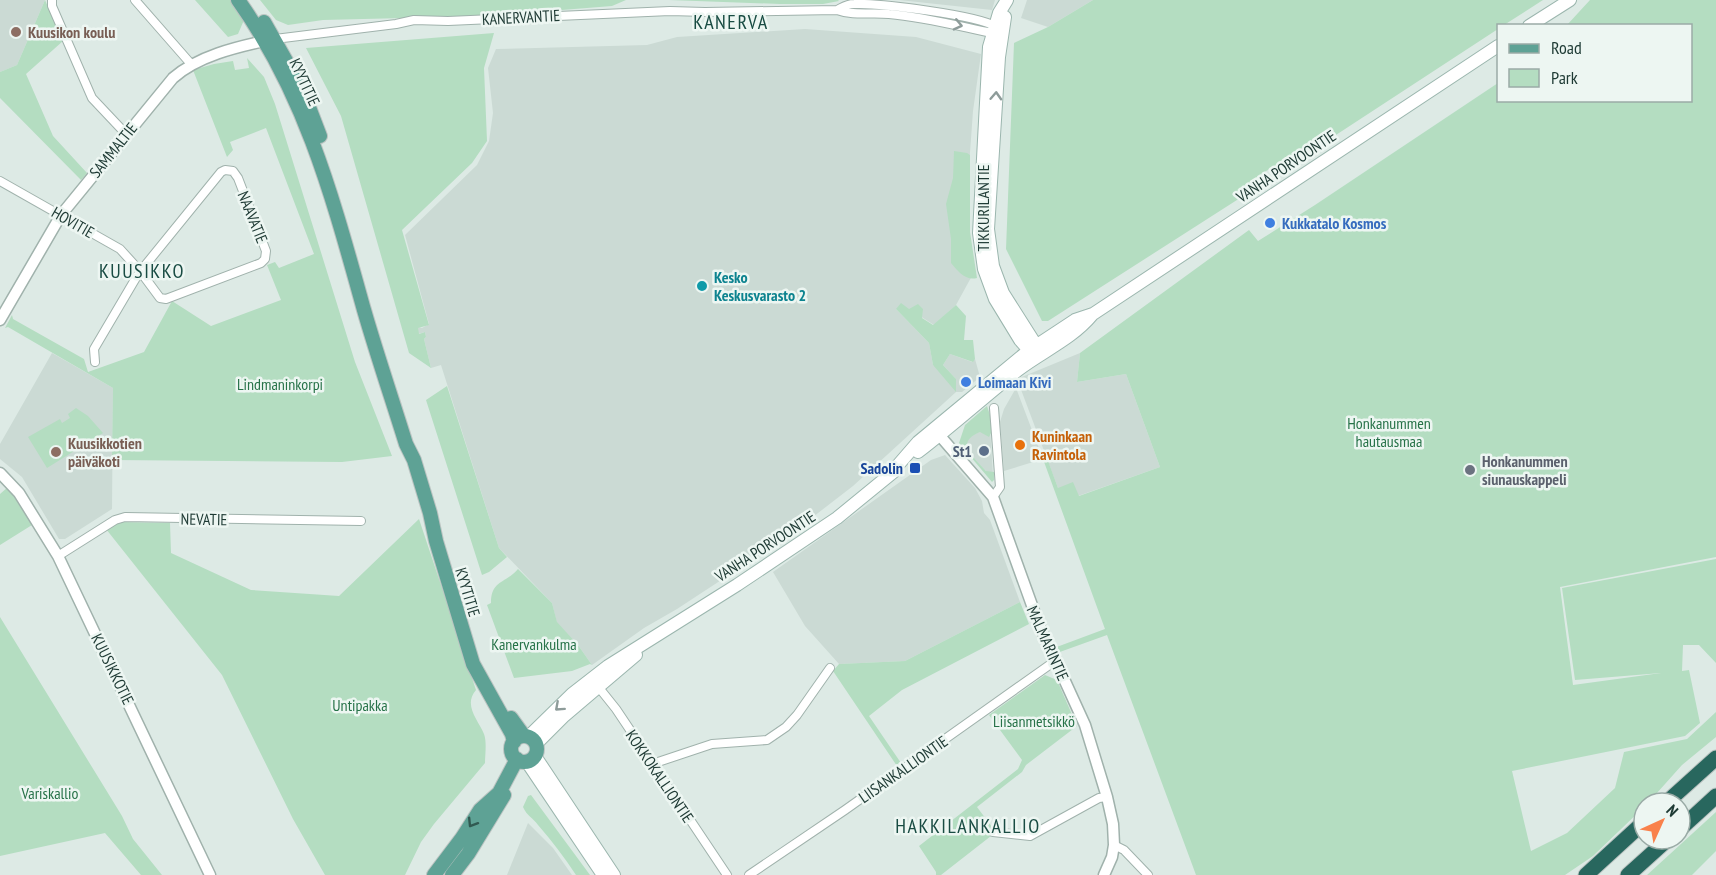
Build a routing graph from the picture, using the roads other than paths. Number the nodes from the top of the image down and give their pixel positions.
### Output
1 (52, 0) edge
2 (135, 0) edge
3 (238, 0) edge
4 (249, 0) edge
5 (1570, 0) edge
6 (1007, 2) edge
7 (869, 6) edge
8 (1532, 24) edge
9 (996, 30) junction
10 (270, 40) junction
11 (1497, 47) edge
12 (191, 64) junction
13 (126, 134) junction
14 (0, 181) edge
15 (61, 215) junction
16 (140, 271) junction
17 (0, 319) edge
18 (1034, 351) junction
19 (95, 362) dead end
20 (994, 408) dead end
21 (937, 432) junction
22 (0, 473) edge
23 (993, 497) junction
24 (361, 520) dead end
25 (58, 556) junction
26 (1055, 662) junction
27 (830, 668) dead end
28 (595, 682) junction
29 (525, 750) junction
30 (1716, 758) edge
31 (652, 764) junction
32 (1679, 791) edge
33 (1716, 796) edge
34 (1107, 797) junction
35 (1692, 817) edge
36 (993, 832) dead end
37 (1632, 833) edge
38 (1114, 845) junction
39 (1655, 851) edge
40 (210, 875) edge
41 (434, 875) edge
42 (452, 875) edge
43 (603, 875) edge
44 (614, 875) edge
45 (726, 875) edge
46 (749, 875) edge
47 (1104, 875) edge
48 (1148, 875) edge
49 (1586, 875) edge
50 (1628, 875) edge

1 - 13 street
2 - 12 street
3 - 10 main road, KYYTITIE
4 - 10 main road, KYYTITIE
5 - 8 main road
6 - 9 main road, TIKKURILANTIE
7 - 9 street, KANERVANTIE
7 - 10 street, KANERVANTIE
9 - 18 main road, TIKKURILANTIE
10 - 12 street, SAMMALTIE
10 - 29 main road, KYYTITIE
11 - 18 main road, VANHA PORVOONTIE
12 - 13 street, SAMMALTIE
13 - 15 street, SAMMALTIE
14 - 15 street, HOVITIE
15 - 16 street, HOVITIE
15 - 17 street, SAMMALTIE
16 - 16 street, NAAVATIE
16 - 19 street
18 - 21 main road, VANHA PORVOONTIE
20 - 23 street
21 - 23 street, MALMARINTIE
21 - 28 main road, VANHA PORVOONTIE
22 - 25 street, KUUSIKKOTIE
23 - 26 street, MALMARINTIE
24 - 25 street, NEVATIE
25 - 40 street, KUUSIKKOTIE
26 - 34 street, MALMARINTIE
26 - 46 street, LIISANKALLIONTIE
27 - 31 street
28 - 29 main road, VANHA PORVOONTIE
28 - 31 street, KOKKOKALLIONTIE
29 -> 41 main road, VANHA PORVOONTIE
29 - 42 main road, VANHA PORVOONTIE
29 - 43 main road, KYYTITIE
29 - 44 main road, KYYTITIE
30 - 32 highway
31 - 45 street, KOKKOKALLIONTIE
33 - 35 highway
34 - 36 street
34 - 38 street, MALMARINTIE
37 - 49 highway
38 - 47 street, MALMARINTIE
38 - 48 street
39 - 50 highway

